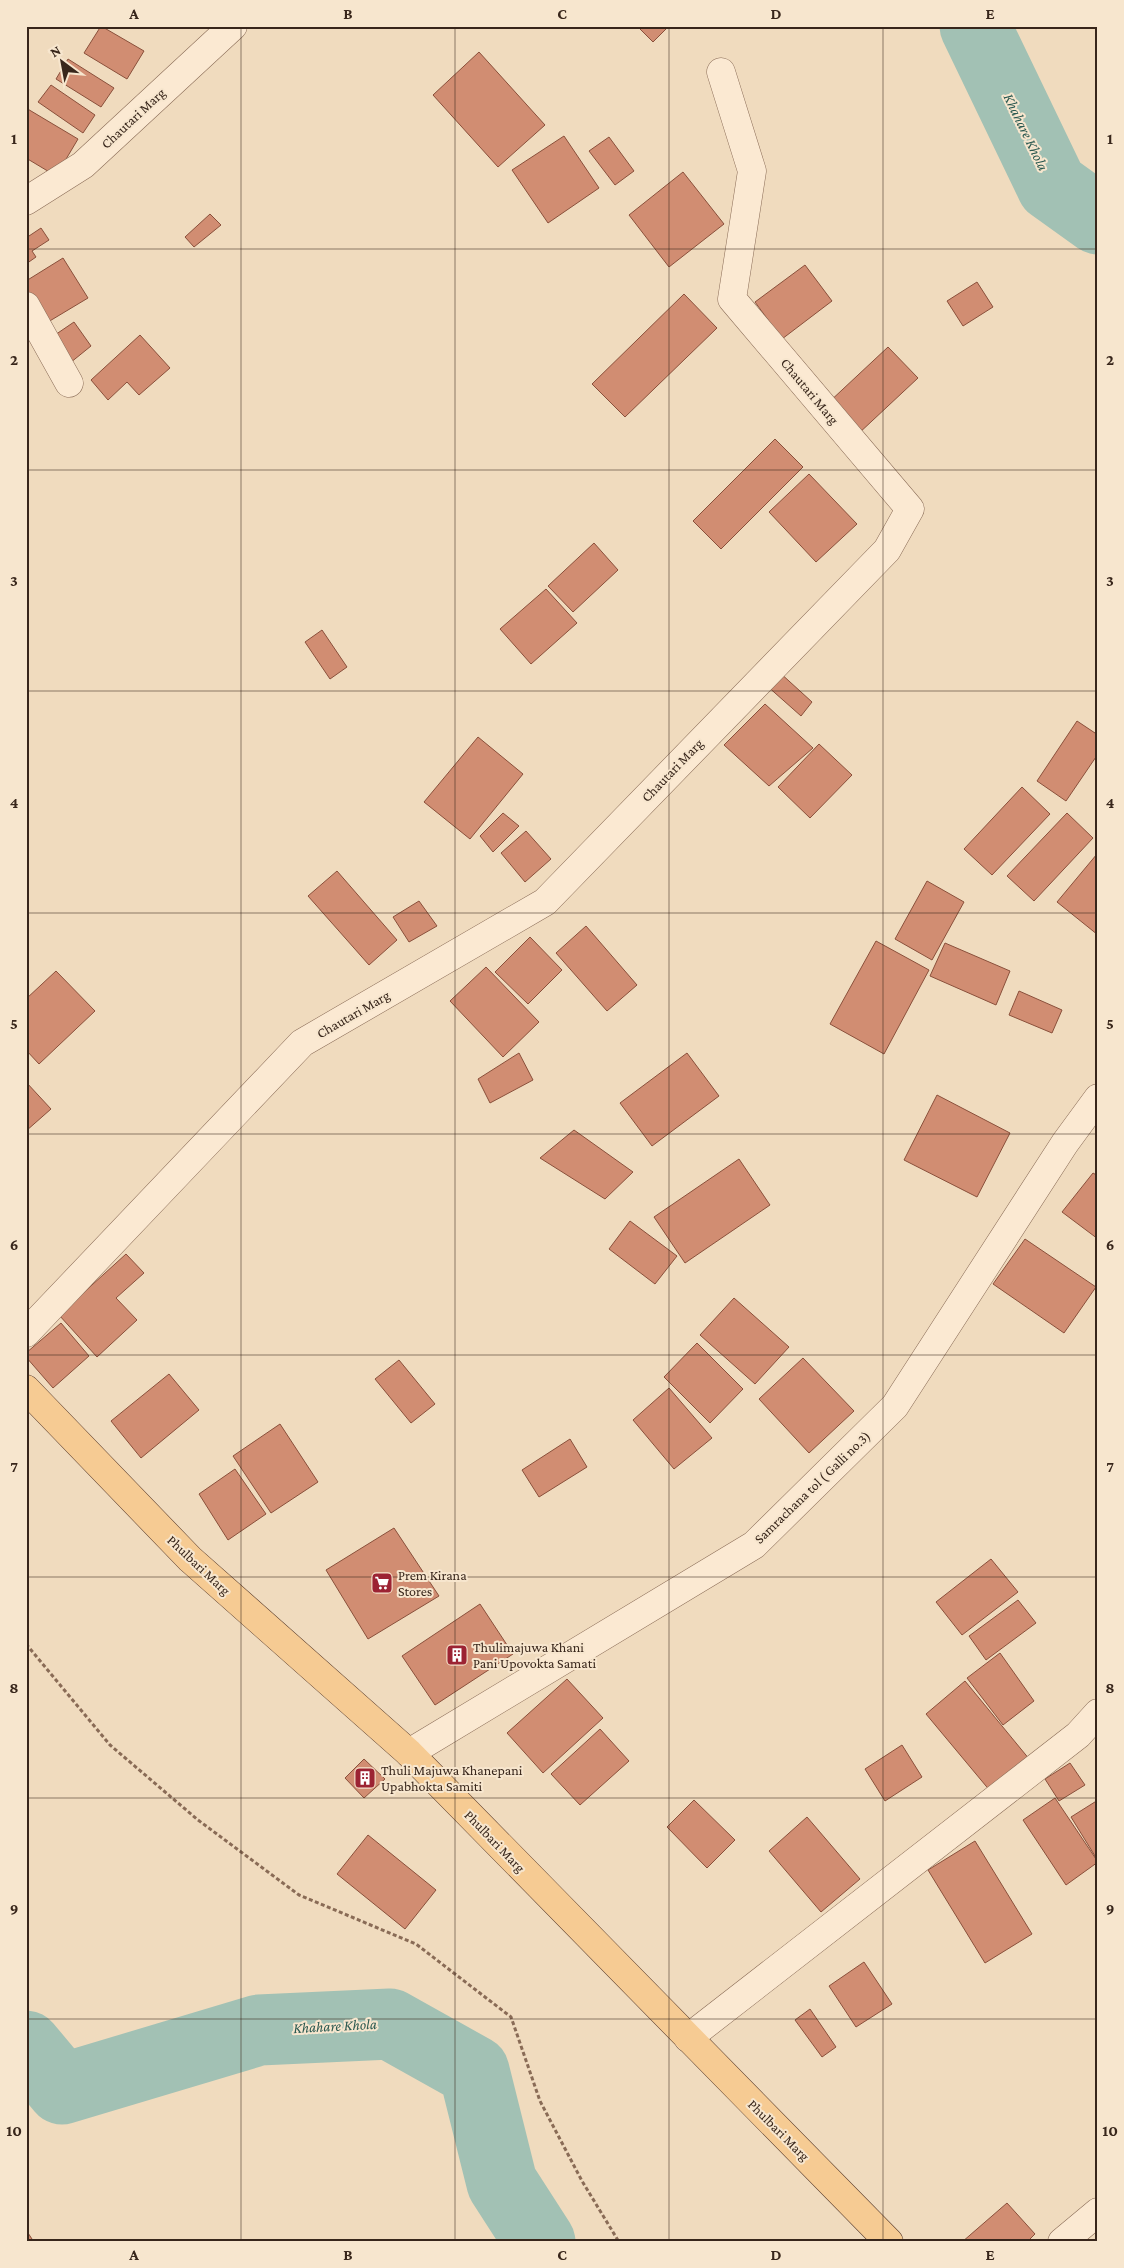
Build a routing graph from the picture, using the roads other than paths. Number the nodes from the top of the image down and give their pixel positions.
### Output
1 (233, 26) edge
2 (721, 72) dead end
3 (26, 201) edge
4 (26, 306) edge
5 (69, 383) dead end
6 (1098, 1098) edge
7 (26, 1333) edge
8 (26, 1389) edge
9 (1098, 1713) edge
10 (409, 1753) junction
11 (688, 2038) junction
12 (1098, 2212) edge
13 (889, 2242) edge
14 (1062, 2242) edge

1 - 3 street, Chautari Marg
2 - 7 street, Chautari Marg
4 - 5 street
6 - 10 street, Samrachana tol ( Galli no.3)
8 - 10 main road, Phulbari Marg
9 - 11 street
10 - 11 main road, Phulbari Marg
11 - 13 main road, Phulbari Marg
12 - 14 street

